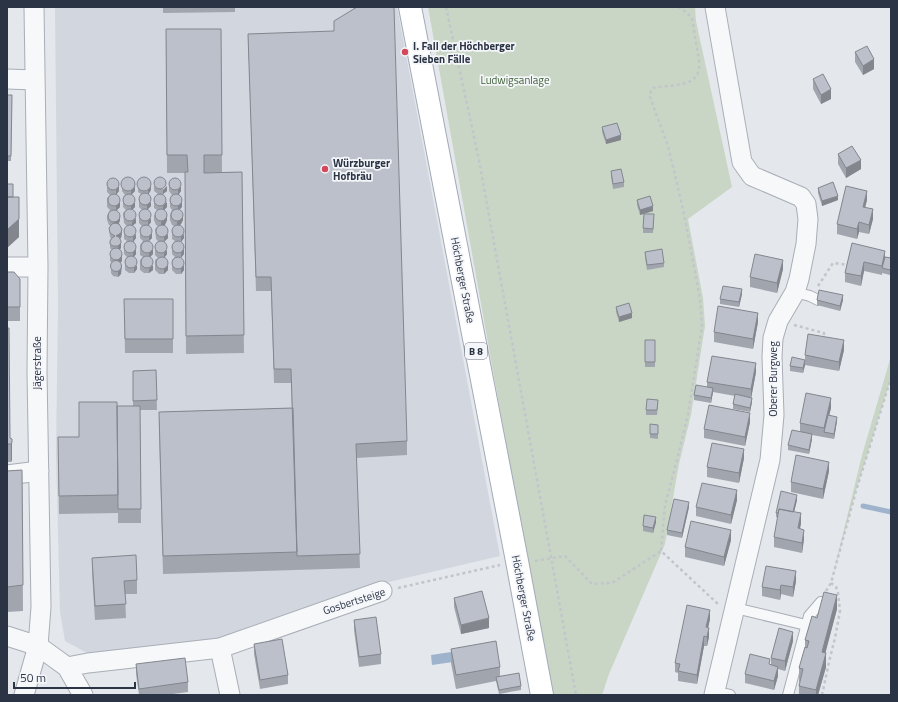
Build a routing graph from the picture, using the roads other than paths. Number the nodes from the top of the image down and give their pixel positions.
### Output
1 (34, 7) edge
2 (410, 7) edge
3 (716, 7) edge
4 (7, 79) edge
5 (35, 80) junction
6 (7, 267) edge
7 (38, 267) junction
8 (38, 471) junction
9 (7, 475) edge
10 (382, 591) road end
11 (821, 602) edge
12 (734, 611) junction
13 (806, 625) junction
14 (7, 636) edge
15 (38, 646) junction
16 (220, 648) junction
17 (67, 667) junction
18 (720, 694) edge
19 (24, 695) edge
20 (83, 695) edge
21 (230, 695) edge
22 (542, 695) edge
23 (788, 695) edge

1 - 5 street, Jägerstraße
2 - 22 main road, Höchberger Straße / B 8
3 - 12 street, Oberer Burgweg
4 - 5 street
5 - 7 street, Jägerstraße
6 - 7 street
7 - 8 street, Jägerstraße
8 - 9 street
8 - 15 street, Jägerstraße
10 - 16 street, Gosbertsteige
11 - 13 lane
12 - 13 lane
12 - 18 street, Oberer Burgweg
13 - 23 lane
14 - 15 street
15 - 17 street
15 - 19 street, Jägerstraße
16 - 17 street, Gosbertsteige
16 - 21 street
17 - 20 street

